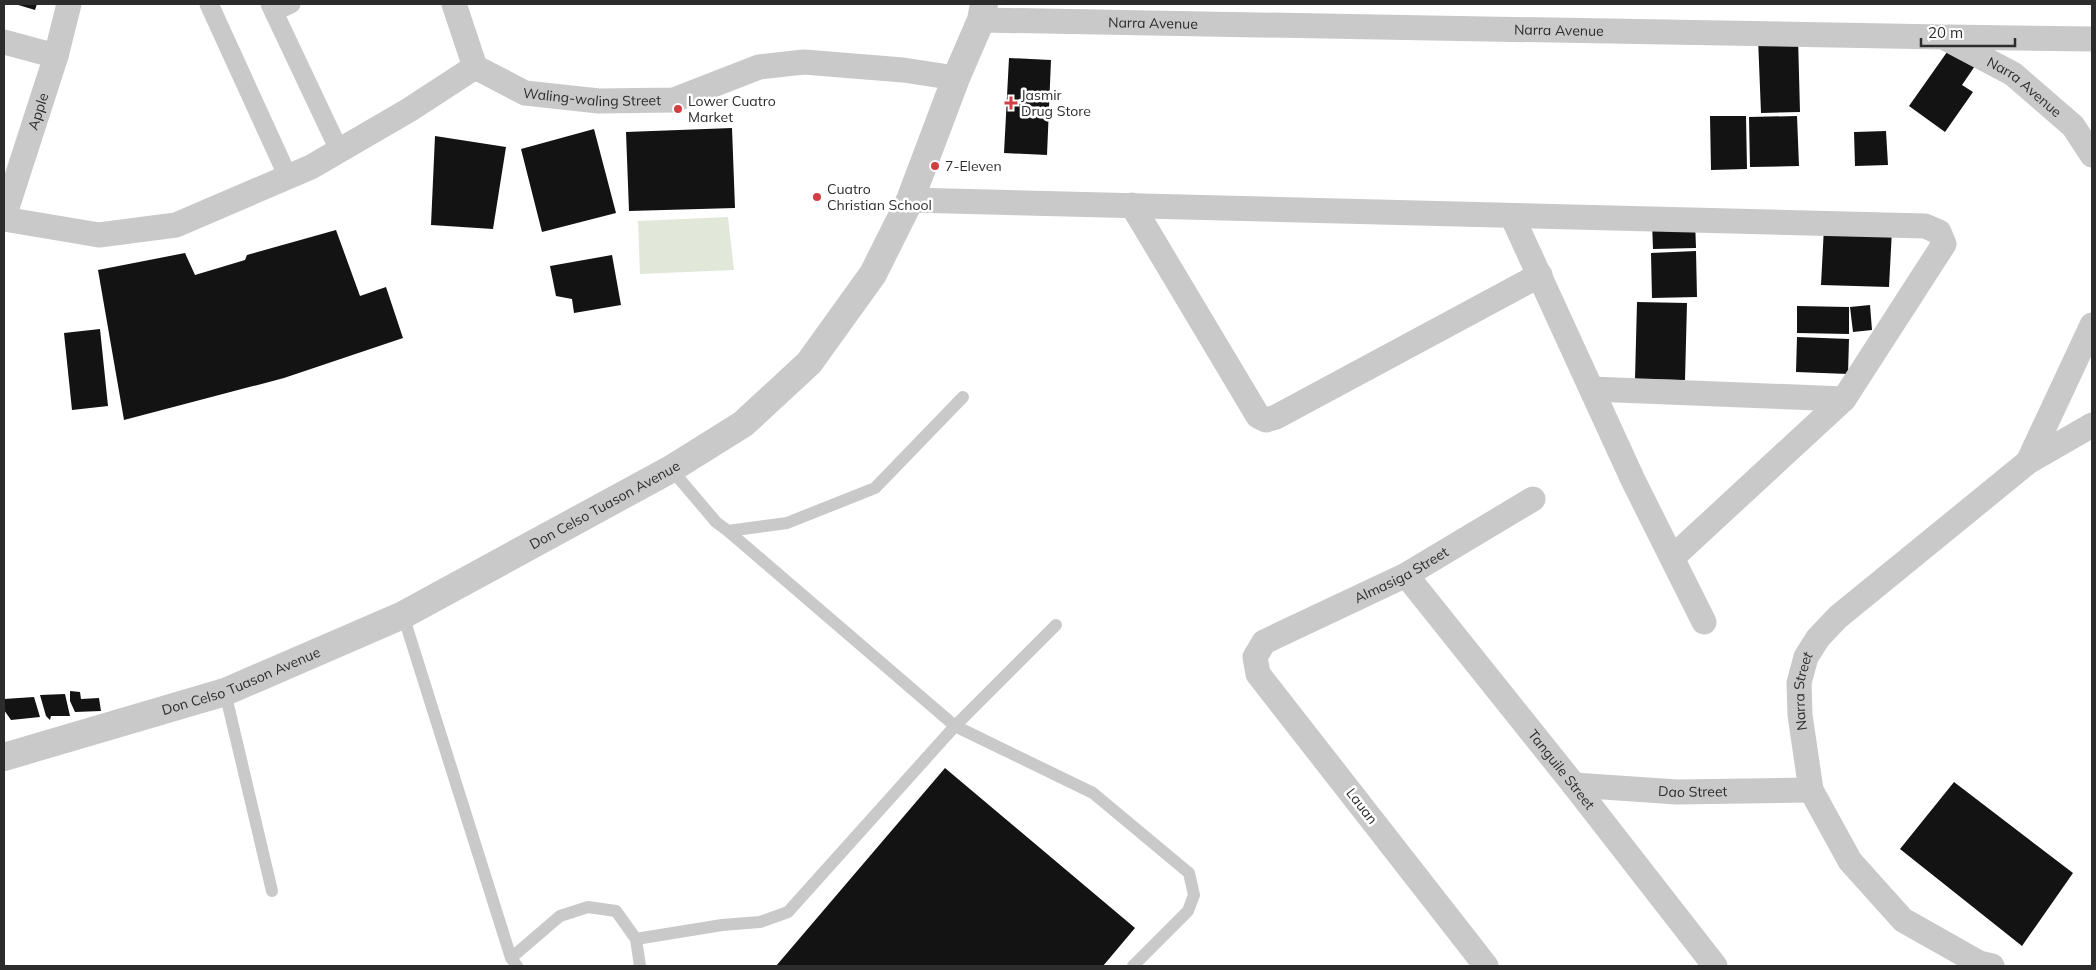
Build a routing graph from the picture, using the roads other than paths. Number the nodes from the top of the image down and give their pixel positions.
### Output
1 (69, 4) edge
2 (209, 4) edge
3 (291, 4) edge
4 (454, 4) edge
5 (272, 8) edge
6 (983, 12) edge
7 (1943, 37) junction
8 (2092, 39) edge
9 (4, 42) edge
10 (56, 56) junction
11 (475, 67) junction
12 (956, 78) junction
13 (339, 150) junction
14 (2092, 155) edge
15 (288, 177) junction
16 (910, 200) junction
17 (1132, 205) junction
18 (1512, 216) junction
19 (4, 218) edge
20 (1540, 275) junction
21 (2092, 325) edge
22 (1592, 389) junction
23 (963, 397) dead end
24 (1844, 399) junction
25 (2092, 425) edge
26 (2028, 462) junction
27 (671, 470) junction
28 (1533, 499) dead end
29 (728, 531) junction
30 (1673, 557) junction
31 (1406, 575) junction
32 (403, 615) junction
33 (1704, 622) dead end
34 (1056, 625) dead end
35 (1264, 642) joint
36 (225, 692) junction
37 (955, 726) junction
38 (4, 756) edge
39 (1574, 785) junction
40 (1810, 790) junction
41 (272, 891) dead end
42 (636, 939) junction
43 (514, 962) edge
44 (640, 966) edge
45 (1133, 966) edge
46 (1486, 966) edge
47 (1715, 966) edge
48 (1992, 966) edge

1 - 10 street, Apple
2 - 15 street
3 - 5 street
4 - 11 street
5 - 13 street
6 - 7 street, Narra Avenue
6 - 12 street, Don Celso Tuason Avenue
7 - 8 street
7 - 14 street, Narra Avenue
9 - 10 street
10 - 19 street, Apple
11 - 12 street, Waling-waling Street
11 - 13 street
12 - 16 street, Don Celso Tuason Avenue
13 - 15 street
15 - 19 street
16 - 17 street
16 - 27 street, Don Celso Tuason Avenue
17 - 18 street
17 - 20 street
18 - 20 street
18 - 24 street
20 - 22 street
21 - 26 street
22 - 24 street
22 - 30 street
23 - 29 lane
24 - 30 street
25 - 26 street, Narra Street
26 - 40 street, Narra Street
27 - 29 lane
27 - 32 street, Don Celso Tuason Avenue
28 - 31 street, Almasiga Street
29 - 37 lane
30 - 33 street
31 - 35 street, Almasiga Street
31 - 39 street, Tanguile Street
32 - 36 street, Don Celso Tuason Avenue
32 - 43 lane
34 - 37 lane
35 - 46 street, Lauan
36 - 38 street, Don Celso Tuason Avenue
36 - 41 lane
37 - 42 lane
37 - 45 lane
39 - 40 street, Dao Street
39 - 47 street, Tanguile Street
40 - 48 street, Narra Street
42 - 43 lane
42 - 44 lane

